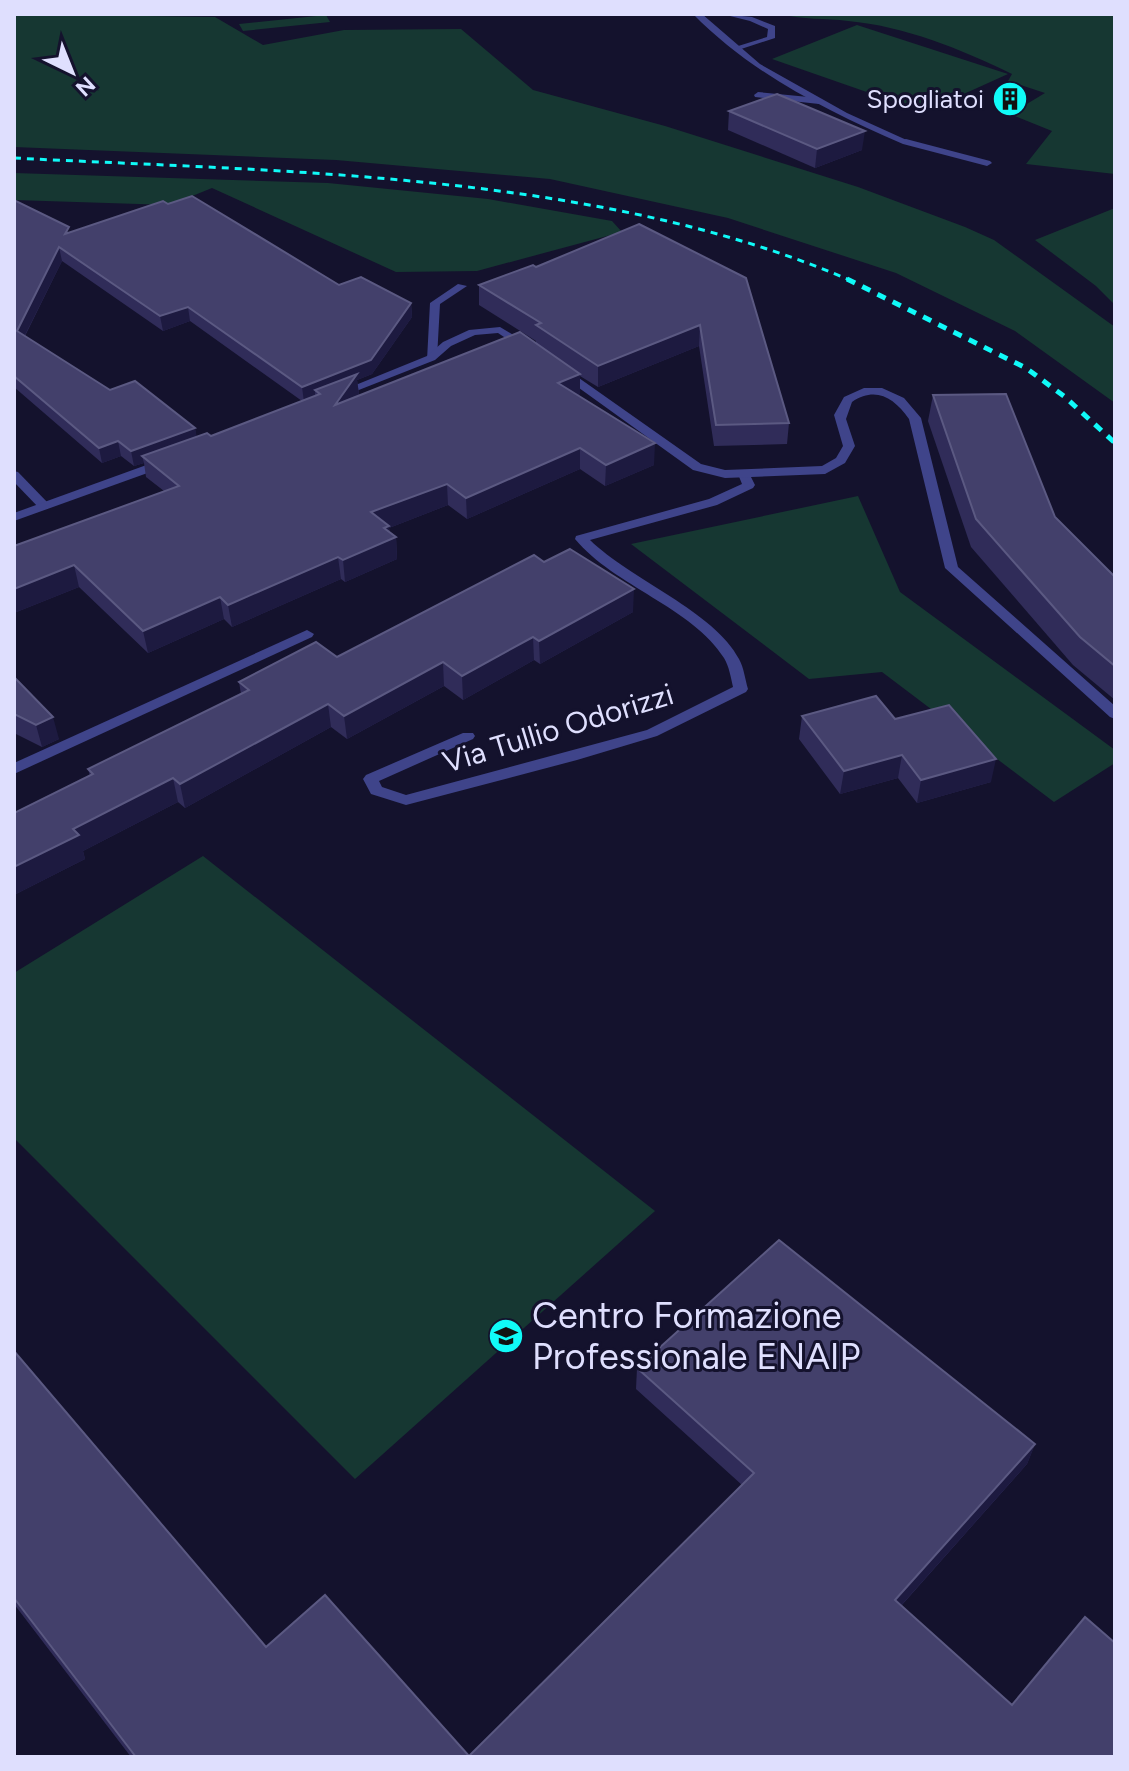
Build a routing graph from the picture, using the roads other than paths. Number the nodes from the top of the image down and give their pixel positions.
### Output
1 (697, 14) edge
2 (726, 14) edge
3 (738, 49) junction
4 (758, 95) dead end
5 (819, 101) junction
6 (906, 142) junction
7 (918, 161) dead end
8 (987, 163) dead end
9 (462, 286) dead end
10 (538, 355) edge
11 (431, 358) junction
12 (551, 363) edge
13 (330, 399) edge
14 (172, 460) edge
15 (744, 474) junction
16 (14, 475) edge
17 (44, 506) junction
18 (14, 517) edge
19 (307, 634) dead end
20 (1115, 714) edge
21 (468, 736) dead end
22 (14, 769) edge

1 - 3 street
2 - 3 street
3 - 5 street
4 - 5 street
5 - 6 street
6 - 7 street
6 - 8 street
9 - 11 street
10 - 11 street
11 - 13 street
12 - 15 street
14 - 17 street
15 - 20 street
15 - 21 street, Via Tullio Odorizzi
16 - 17 street
17 - 18 street
19 - 22 street

